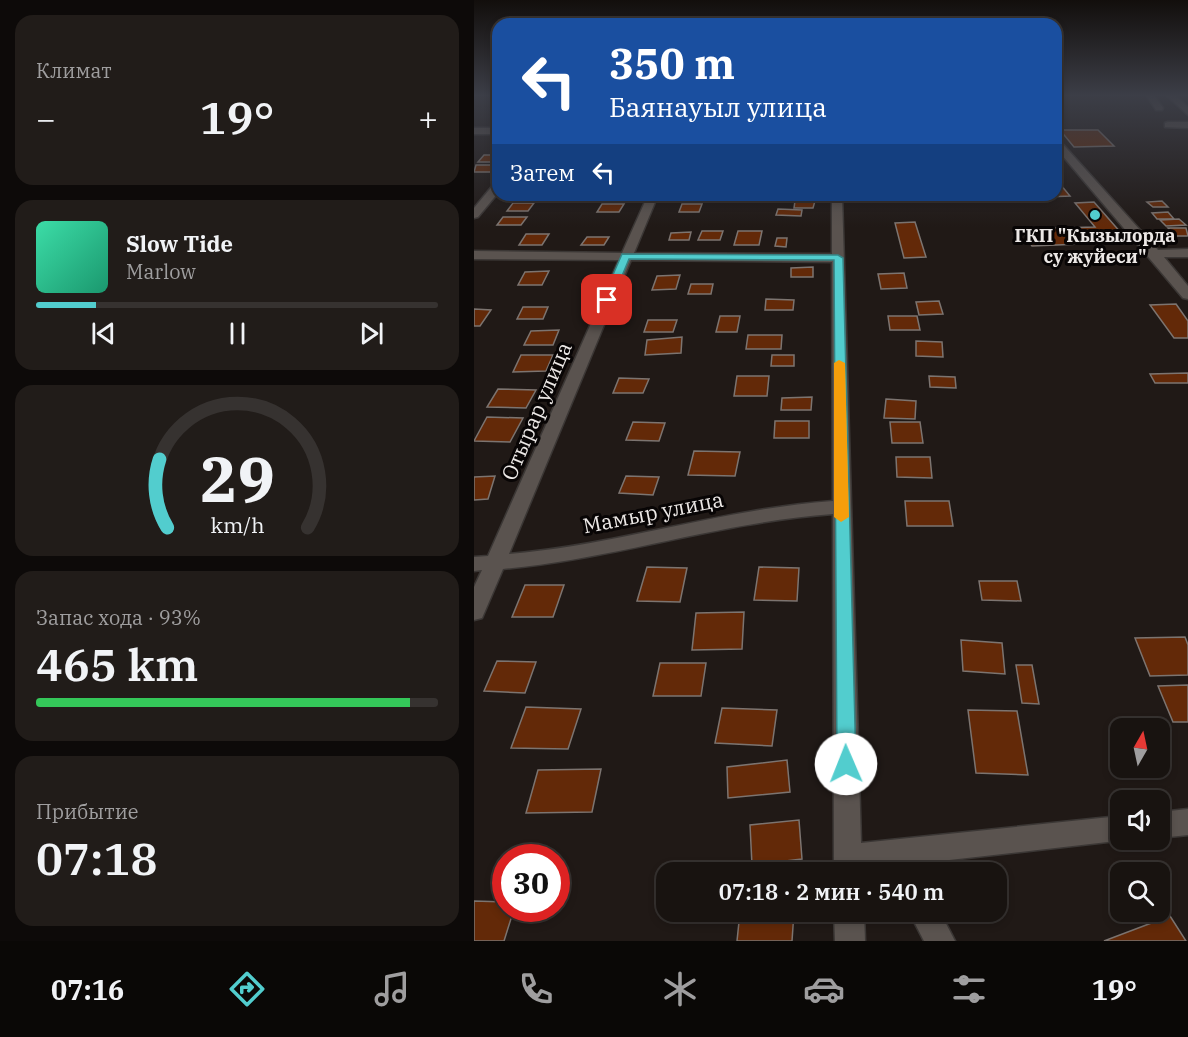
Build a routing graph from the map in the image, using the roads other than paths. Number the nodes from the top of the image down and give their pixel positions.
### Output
1 (1062, 149) edge
2 (492, 193) edge
3 (650, 201) edge
4 (837, 201) edge
5 (474, 215) edge
6 (1188, 253) edge
7 (1155, 254) junction
8 (474, 255) edge
9 (625, 256) junction
10 (838, 258) junction
11 (1188, 295) edge
12 (841, 507) junction
13 (496, 563) junction
14 (474, 564) edge
15 (474, 612) edge
16 (1188, 822) edge
17 (1170, 824) edge
18 (1110, 831) edge
19 (848, 862) edge
20 (904, 862) edge
21 (849, 922) edge
22 (930, 922) edge
23 (850, 941) edge
24 (940, 941) edge

1 - 7 street
2 - 5 street
3 - 9 street, Отырар улица
4 - 10 street
6 - 7 street
7 - 11 street
8 - 9 street
9 - 10 street
9 - 13 street, Отырар улица
10 - 12 street
12 - 13 street, Мамыр улица
12 - 19 street
13 - 14 street, Мамыр улица
13 - 15 street, Отырар улица
16 - 17 street
18 - 20 street
21 - 23 street
22 - 24 street

